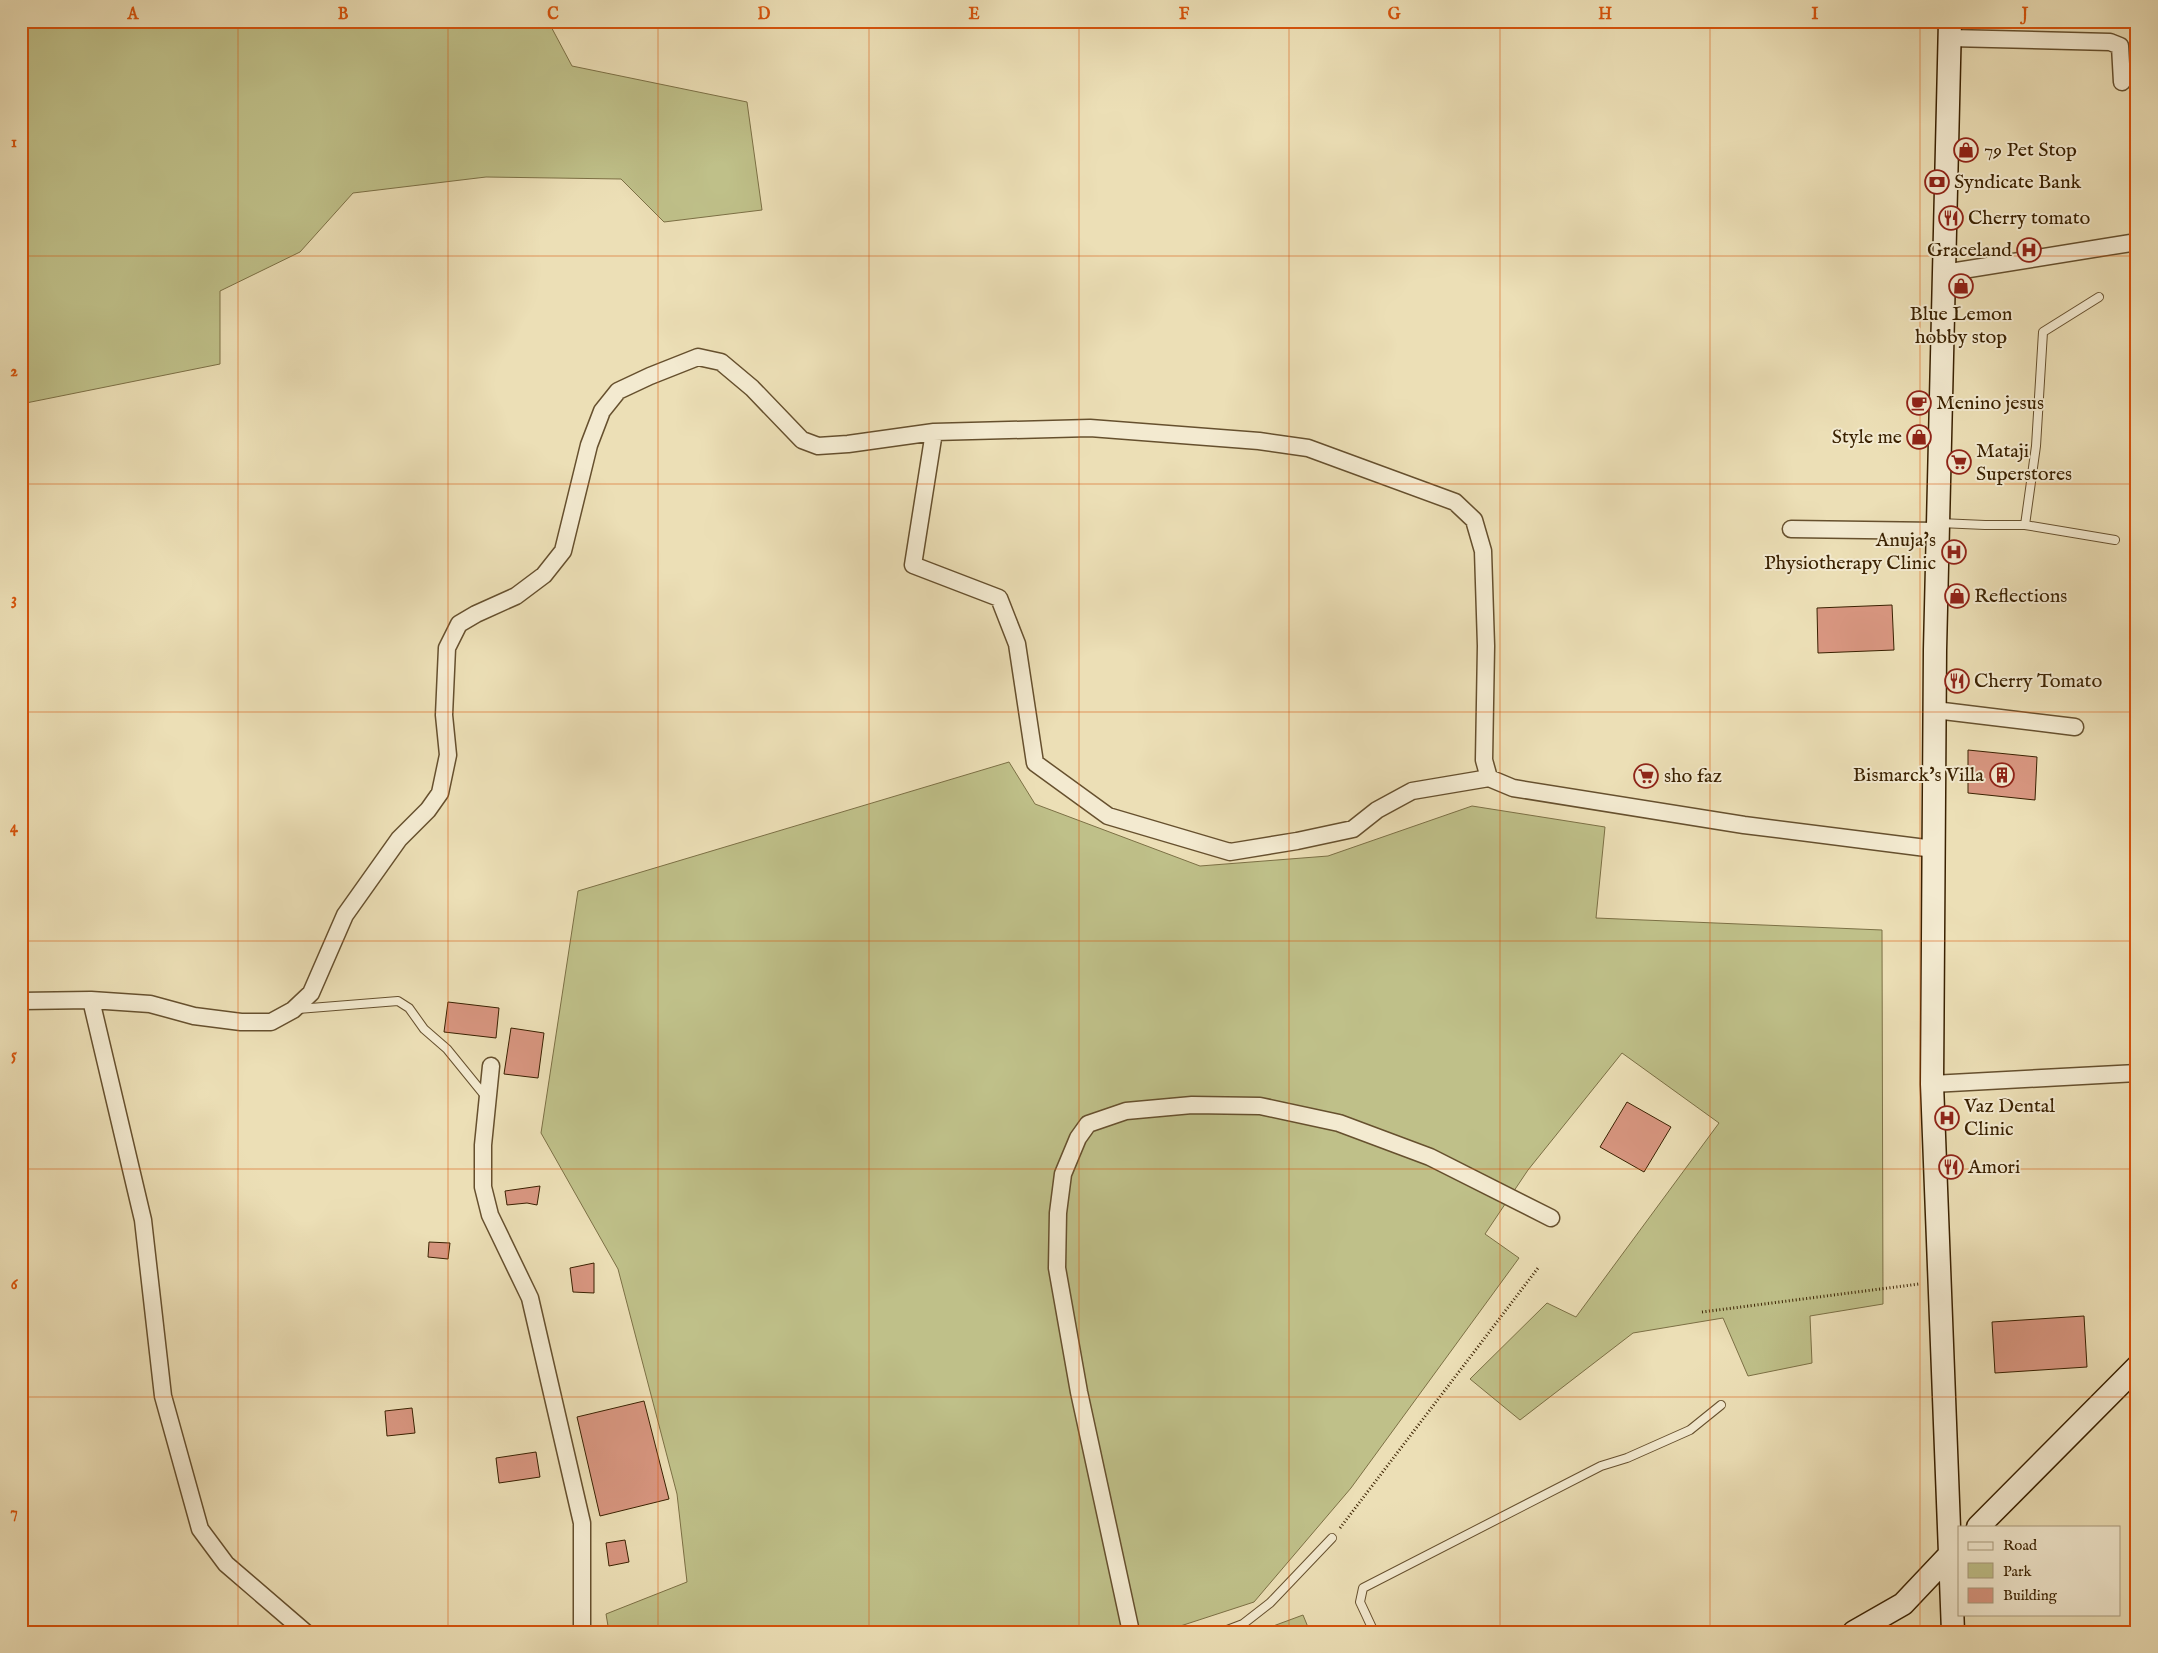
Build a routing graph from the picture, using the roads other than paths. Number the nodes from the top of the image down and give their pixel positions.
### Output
1 (1950, 30) edge
2 (2122, 82) dead end
3 (2137, 242) edge
4 (1944, 273) junction
5 (2099, 297) dead end
6 (934, 432) junction
7 (2025, 525) junction
8 (1938, 527) junction
9 (1791, 529) dead end
10 (2115, 540) dead end
11 (1935, 710) junction
12 (2075, 727) dead end
13 (1489, 778) junction
14 (1934, 849) junction
15 (91, 1000) junction
16 (21, 1001) edge
17 (293, 1010) junction
18 (491, 1066) dead end
19 (2137, 1073) edge
20 (1932, 1084) junction
21 (487, 1098) junction
22 (1551, 1218) dead end
23 (2137, 1367) edge
24 (1721, 1405) dead end
25 (1979, 1526) edge
26 (1332, 1538) road end
27 (1955, 1550) edge
28 (305, 1632) edge
29 (582, 1632) edge
30 (1130, 1632) edge
31 (1222, 1632) edge
32 (1374, 1632) edge
33 (1854, 1632) edge
34 (1953, 1632) edge

1 - 2 street
1 - 4 main road
3 - 4 street
4 - 8 main road
5 - 7 lane
6 - 13 street
6 - 13 street
6 - 17 street
7 - 8 lane
7 - 10 lane
8 - 9 street
8 - 11 main road
11 - 12 street
11 - 14 main road
13 - 14 street
14 - 20 main road
15 - 16 street
15 - 17 street
15 - 28 street
17 - 21 lane
18 - 21 street
19 - 20 street
20 - 27 main road
21 - 29 street
22 - 30 street
23 - 25 main road
24 - 32 lane
26 - 31 lane
27 - 33 main road
27 - 34 main road

